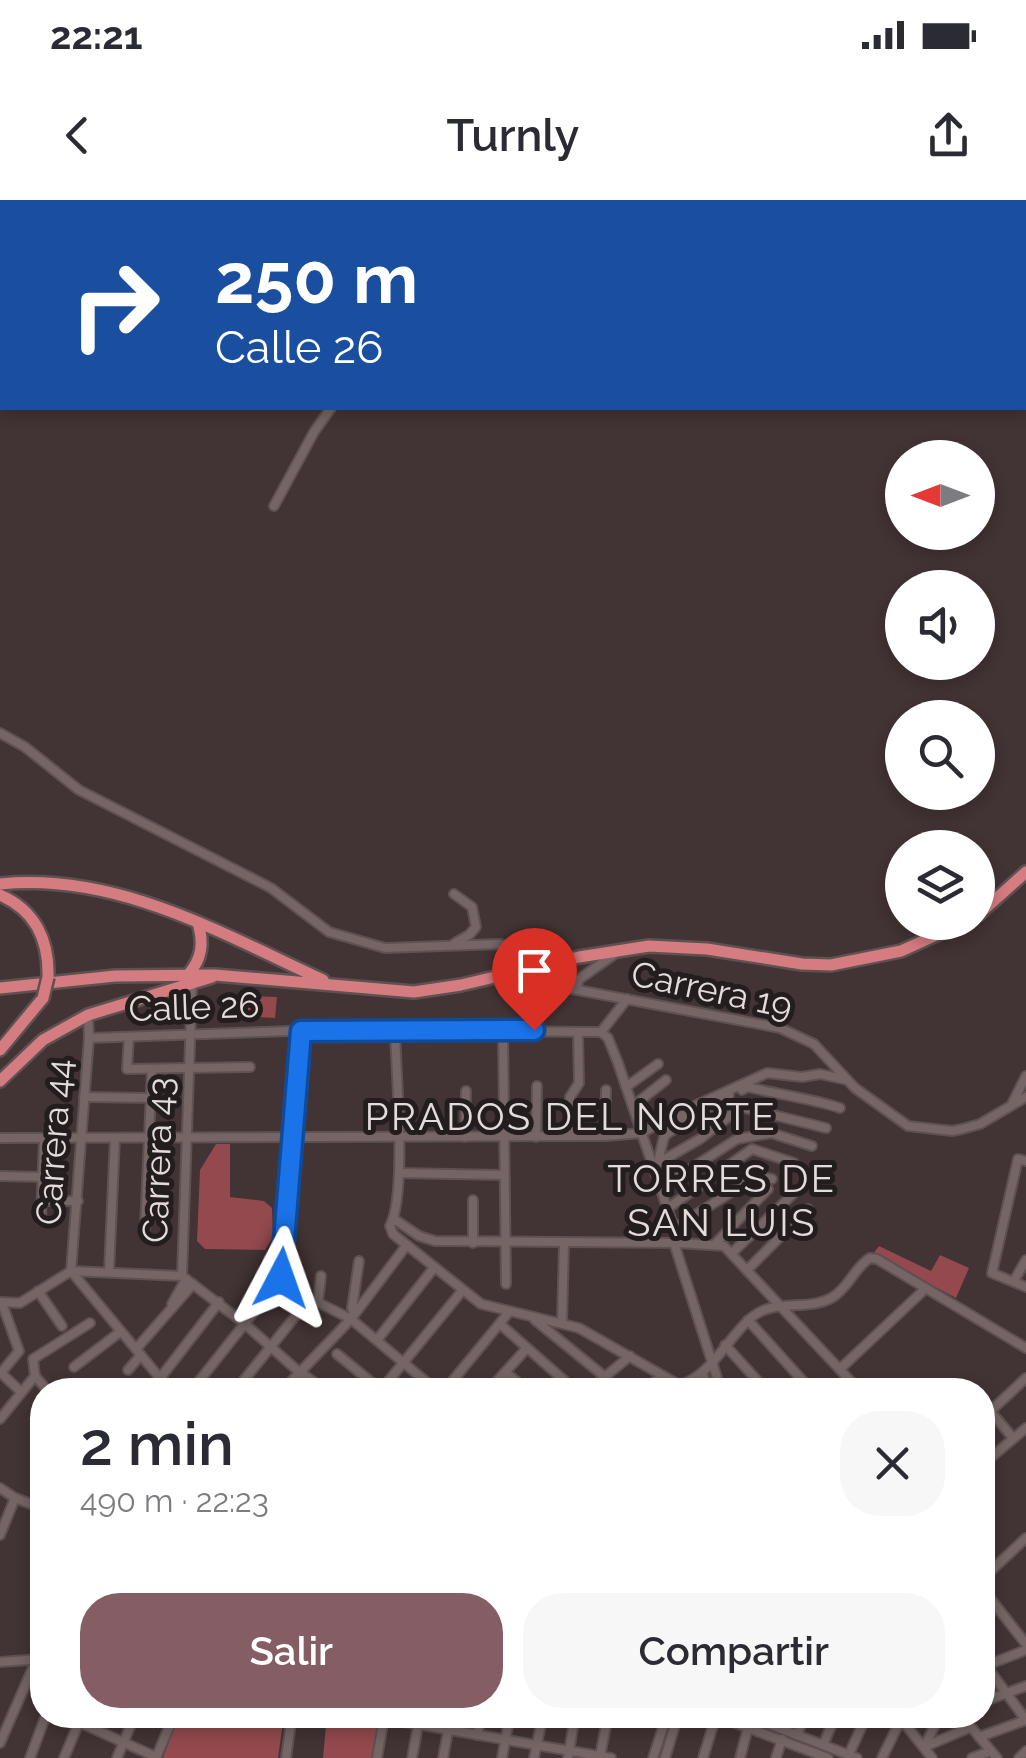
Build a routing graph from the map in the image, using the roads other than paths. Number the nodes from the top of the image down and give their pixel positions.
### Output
1 (330, 410) edge
2 (274, 506) dead end
3 (0, 733) edge
4 (1026, 872) edge
5 (0, 884) edge
6 (454, 894) dead end
7 (0, 895) edge
8 (995, 900) edge
9 (198, 922) junction
10 (924, 940) edge
11 (436, 948) junction
12 (622, 950) junction
13 (190, 980) junction
14 (332, 984) junction
15 (0, 988) edge
16 (577, 990) junction
17 (626, 999) junction
18 (88, 1015) junction
19 (301, 1031) junction
20 (395, 1031) junction
21 (502, 1031) junction
22 (578, 1032) junction
23 (601, 1032) junction
24 (191, 1035) junction
25 (129, 1036) junction
26 (89, 1038) junction
27 (0, 1050) edge
28 (658, 1064) dead end
29 (250, 1067) dead end
30 (152, 1069) junction
31 (190, 1070) junction
32 (1026, 1076) edge
33 (666, 1080) dead end
34 (847, 1080) junction
35 (0, 1081) edge
36 (537, 1086) dead end
37 (626, 1087) junction
38 (606, 1090) dead end
39 (466, 1091) dead end
40 (84, 1097) junction
41 (1026, 1097) edge
42 (152, 1098) junction
43 (1013, 1102) junction
44 (633, 1106) junction
45 (840, 1108) dead end
46 (688, 1111) junction
47 (826, 1128) dead end
48 (642, 1133) junction
49 (666, 1135) junction
50 (396, 1136) junction
51 (571, 1136) junction
52 (605, 1136) junction
53 (466, 1137) junction
54 (536, 1137) junction
55 (0, 1138) edge
56 (44, 1138) junction
57 (82, 1138) junction
58 (115, 1138) junction
59 (150, 1138) junction
60 (187, 1138) junction
61 (504, 1138) junction
62 (291, 1139) junction
63 (812, 1146) dead end
64 (1022, 1160) edge
65 (794, 1163) dead end
66 (657, 1166) junction
67 (399, 1173) junction
68 (503, 1175) junction
69 (0, 1176) edge
70 (42, 1176) junction
71 (662, 1187) junction
72 (793, 1194) dead end
73 (42, 1200) junction
74 (473, 1200) dead end
75 (78, 1201) junction
76 (668, 1208) junction
77 (808, 1210) dead end
78 (394, 1219) junction
79 (42, 1220) dead end
80 (145, 1228) dead end
81 (674, 1228) junction
82 (474, 1243) junction
83 (676, 1243) junction
84 (505, 1244) junction
85 (564, 1244) junction
86 (714, 1244) junction
87 (406, 1246) junction
88 (733, 1252) junction
89 (1026, 1260) edge
90 (360, 1262) dead end
91 (433, 1269) junction
92 (748, 1269) junction
93 (71, 1271) junction
94 (109, 1272) junction
95 (320, 1276) dead end
96 (281, 1278) junction
97 (187, 1280) junction
98 (1014, 1281) junction
99 (506, 1284) dead end
100 (1026, 1287) edge
101 (925, 1289) junction
102 (38, 1291) junction
103 (462, 1292) junction
104 (314, 1300) junction
105 (1, 1302) edge
106 (219, 1302) junction
107 (781, 1306) junction
108 (508, 1312) junction
109 (353, 1316) junction
110 (535, 1320) junction
111 (748, 1320) junction
112 (90, 1323) dead end
113 (562, 1323) junction
114 (246, 1324) junction
115 (500, 1324) junction
116 (62, 1326) dead end
117 (120, 1332) junction
118 (377, 1340) junction
119 (725, 1344) junction
120 (271, 1348) junction
121 (527, 1348) junction
122 (1026, 1348) edge
123 (139, 1352) junction
124 (337, 1354) dead end
125 (630, 1356) junction
126 (404, 1362) junction
127 (711, 1366) junction
128 (74, 1367) dead end
129 (840, 1369) junction
130 (128, 1370) dead end
131 (299, 1372) junction
132 (505, 1372) junction
133 (1, 1374) edge
134 (703, 1375) junction
135 (35, 1376) edge
136 (662, 1376) junction
137 (159, 1377) joint
138 (605, 1377) joint
139 (202, 1378) edge
140 (246, 1378) edge
141 (294, 1378) edge
142 (304, 1378) edge
143 (307, 1378) edge
144 (366, 1378) edge
145 (391, 1378) edge
146 (422, 1378) edge
147 (455, 1378) edge
148 (500, 1378) edge
149 (512, 1378) edge
150 (561, 1378) edge
151 (660, 1378) edge
152 (666, 1378) edge
153 (699, 1378) edge
154 (702, 1378) edge
155 (704, 1378) edge
156 (716, 1378) edge
157 (755, 1378) edge
158 (800, 1378) edge
159 (848, 1378) edge
160 (1026, 1378) edge
161 (30, 1381) edge
162 (20, 1391) junction
163 (995, 1407) edge
164 (1, 1416) edge
165 (995, 1418) edge
166 (1026, 1428) edge
167 (1013, 1438) junction
168 (995, 1454) edge
169 (0, 1488) edge
170 (15, 1498) junction
171 (30, 1504) edge
172 (0, 1535) edge
173 (1026, 1538) edge
174 (995, 1567) edge
175 (995, 1606) edge
176 (1026, 1647) edge
177 (995, 1660) edge
178 (30, 1662) edge
179 (0, 1664) edge
180 (995, 1678) edge
181 (30, 1682) edge
182 (1026, 1686) edge
183 (1006, 1693) junction
184 (995, 1697) edge
185 (1026, 1720) edge
186 (41, 1728) edge
187 (77, 1728) edge
188 (98, 1728) edge
189 (130, 1728) edge
190 (169, 1728) edge
191 (290, 1728) edge
192 (382, 1728) edge
193 (418, 1728) edge
194 (442, 1728) edge
195 (479, 1728) edge
196 (508, 1728) edge
197 (541, 1728) edge
198 (573, 1728) edge
199 (605, 1728) edge
200 (663, 1728) edge
201 (674, 1728) edge
202 (712, 1728) edge
203 (746, 1728) edge
204 (770, 1728) edge
205 (777, 1728) edge
206 (799, 1728) edge
207 (830, 1728) edge
208 (863, 1728) edge
209 (894, 1728) edge
210 (909, 1728) edge
211 (934, 1728) edge
212 (968, 1728) edge
213 (971, 1728) edge
214 (448, 1730) junction
215 (478, 1735) junction
216 (796, 1735) junction
217 (506, 1738) junction
218 (979, 1738) junction
219 (782, 1739) junction
220 (0, 1743) edge
221 (124, 1743) junction
222 (538, 1744) junction
223 (822, 1744) junction
224 (924, 1747) junction
225 (1026, 1751) edge
226 (569, 1754) edge
227 (805, 1754) edge
228 (994, 1755) edge
229 (600, 1756) edge
230 (853, 1756) edge
231 (30, 1758) edge
232 (64, 1758) edge
233 (118, 1758) edge
234 (156, 1758) edge
235 (286, 1758) edge
236 (377, 1758) edge
237 (412, 1758) edge
238 (443, 1758) edge
239 (502, 1758) edge
240 (534, 1758) edge
241 (612, 1758) edge
242 (653, 1758) edge
243 (665, 1758) edge
244 (703, 1758) edge
245 (740, 1758) edge
246 (776, 1758) edge
247 (828, 1758) edge
248 (882, 1758) edge
249 (932, 1758) edge
250 (972, 1758) edge
251 (1019, 1758) edge

1 - 2 street
3 - 11 street, Carrera 19
4 - 8 highway
5 - 9 highway
6 - 11 street
7 - 27 highway, bridge
9 - 13 highway
9 - 14 highway
10 - 12 highway
11 - 16 street, Carrera 19, bridge
12 - 14 highway
12 - 16 street
13 - 14 highway
13 - 15 highway
13 - 18 highway
13 - 24 street, Carrera 43
16 - 17 street, Carrera 19
17 - 23 street
17 - 34 street, Carrera 19
18 - 26 street, Carrera 44
18 - 35 highway
19 - 20 street, Calle 26
19 - 24 street, Calle 26
19 - 62 street
20 - 21 street, Calle 26
20 - 50 street
21 - 22 street, Calle 26
21 - 61 street
22 - 23 street, Calle 26
22 - 51 street
23 - 37 street
24 - 25 street, Calle 26
24 - 31 street, Carrera 43
25 - 26 street, Calle 26
25 - 30 street
26 - 40 street, Carrera 44
28 - 37 street
29 - 31 street
30 - 31 street
30 - 42 street, Carrera 43
31 - 60 street, Carrera 43
32 - 43 street
33 - 44 street
34 - 43 street, Carrera 19
34 - 46 street
36 - 54 street
37 - 44 street
38 - 52 street
39 - 53 street
40 - 42 street
40 - 57 street, Carrera 44
41 - 43 street, Carrera 19
42 - 59 street, Carrera 43
44 - 48 street
45 - 49 street
46 - 48 street
46 - 49 street
47 - 66 street
48 - 52 street
48 - 66 street
49 - 66 street
50 - 53 street
50 - 62 street
50 - 67 street
51 - 52 street
51 - 54 street
53 - 61 street
54 - 61 street
55 - 56 street
56 - 57 street
56 - 70 street
57 - 58 street
57 - 75 street, Carrera 44
58 - 59 street
58 - 94 street
59 - 60 street
59 - 80 street, Carrera 43
60 - 62 street
60 - 97 street, Carrera 43
61 - 68 street
62 - 96 street
63 - 71 street
64 - 98 street
65 - 76 street
66 - 71 street
67 - 68 street
67 - 78 street
68 - 84 street
69 - 70 street
70 - 73 street
71 - 76 street
72 - 88 street
73 - 75 street
73 - 79 street
74 - 82 street
75 - 93 street, Carrera 44
76 - 81 street
77 - 92 street
78 - 82 street
78 - 87 street
81 - 83 street
81 - 86 street
82 - 84 street
83 - 85 street
83 - 86 street
83 - 127 street
84 - 85 street
84 - 99 street
85 - 113 street
86 - 88 street
87 - 91 street
87 - 109 street
88 - 92 street
89 - 98 street
90 - 109 street
91 - 103 street
91 - 118 street
92 - 107 street
93 - 94 street
93 - 102 street
93 - 117 street
94 - 97 street
95 - 104 street
96 - 104 street
96 - 114 street
97 - 106 street
97 - 123 street
98 - 100 street
101 - 107 street
101 - 122 street
101 - 129 street
102 - 105 street
102 - 116 street
103 - 108 street
103 - 126 street
104 - 109 street
104 - 120 street
105 - 133 street
106 - 114 street
106 - 137 street
107 - 111 street
107 - 129 street
108 - 110 street
108 - 115 street
109 - 118 street
109 - 131 street
110 - 113 street
110 - 138 street
111 - 119 street
111 - 158 street
112 - 135 street
113 - 125 street
114 - 120 street
114 - 139 street
115 - 121 street
115 - 147 street
117 - 123 street
117 - 128 street
118 - 126 street
119 - 127 street
119 - 157 street
120 - 131 street
120 - 140 street
121 - 132 street
121 - 150 street
123 - 130 street
123 - 137 street
124 - 144 street
125 - 136 street
125 - 138 street
126 - 145 street
126 - 146 street
127 - 134 street
127 - 156 street
129 - 159 street
131 - 141 street
131 - 142 street
131 - 143 street
132 - 148 street
132 - 149 street
133 - 162 street
134 - 153 street
134 - 154 street
134 - 155 street
136 - 151 street
136 - 152 street
160 - 163 street
161 - 162 street
162 - 164 street
165 - 167 street
166 - 167 street
167 - 168 street
169 - 170 street
170 - 171 street
170 - 172 street
173 - 174 street
175 - 176 street
176 - 177 street
178 - 179 street
180 - 183 street
181 - 220 street
182 - 183 street
183 - 184 street
183 - 185 street
185 - 218 street
186 - 231 street
187 - 232 street
188 - 221 street
189 - 221 street
190 - 234 street
191 - 235 street
192 - 236 street
193 - 237 street
194 - 214 street
195 - 215 street
196 - 217 street
197 - 222 street
198 - 226 street
199 - 229 street
200 - 242 street
201 - 243 street
202 - 244 street
203 - 245 street
204 - 219 street
205 - 216 street
206 - 216 street
207 - 223 street
208 - 230 street
209 - 248 street
210 - 224 street
211 - 224 street
212 - 224 street
213 - 218 street
214 - 215 street
214 - 238 street
215 - 217 street
216 - 223 street
217 - 222 street
217 - 239 street
218 - 228 street
219 - 227 street
219 - 246 street
221 - 233 street
221 - 234 street
222 - 226 street
222 - 240 street
223 - 230 street
224 - 249 street
225 - 251 street
226 - 229 street
227 - 247 street
228 - 250 street
229 - 241 street

